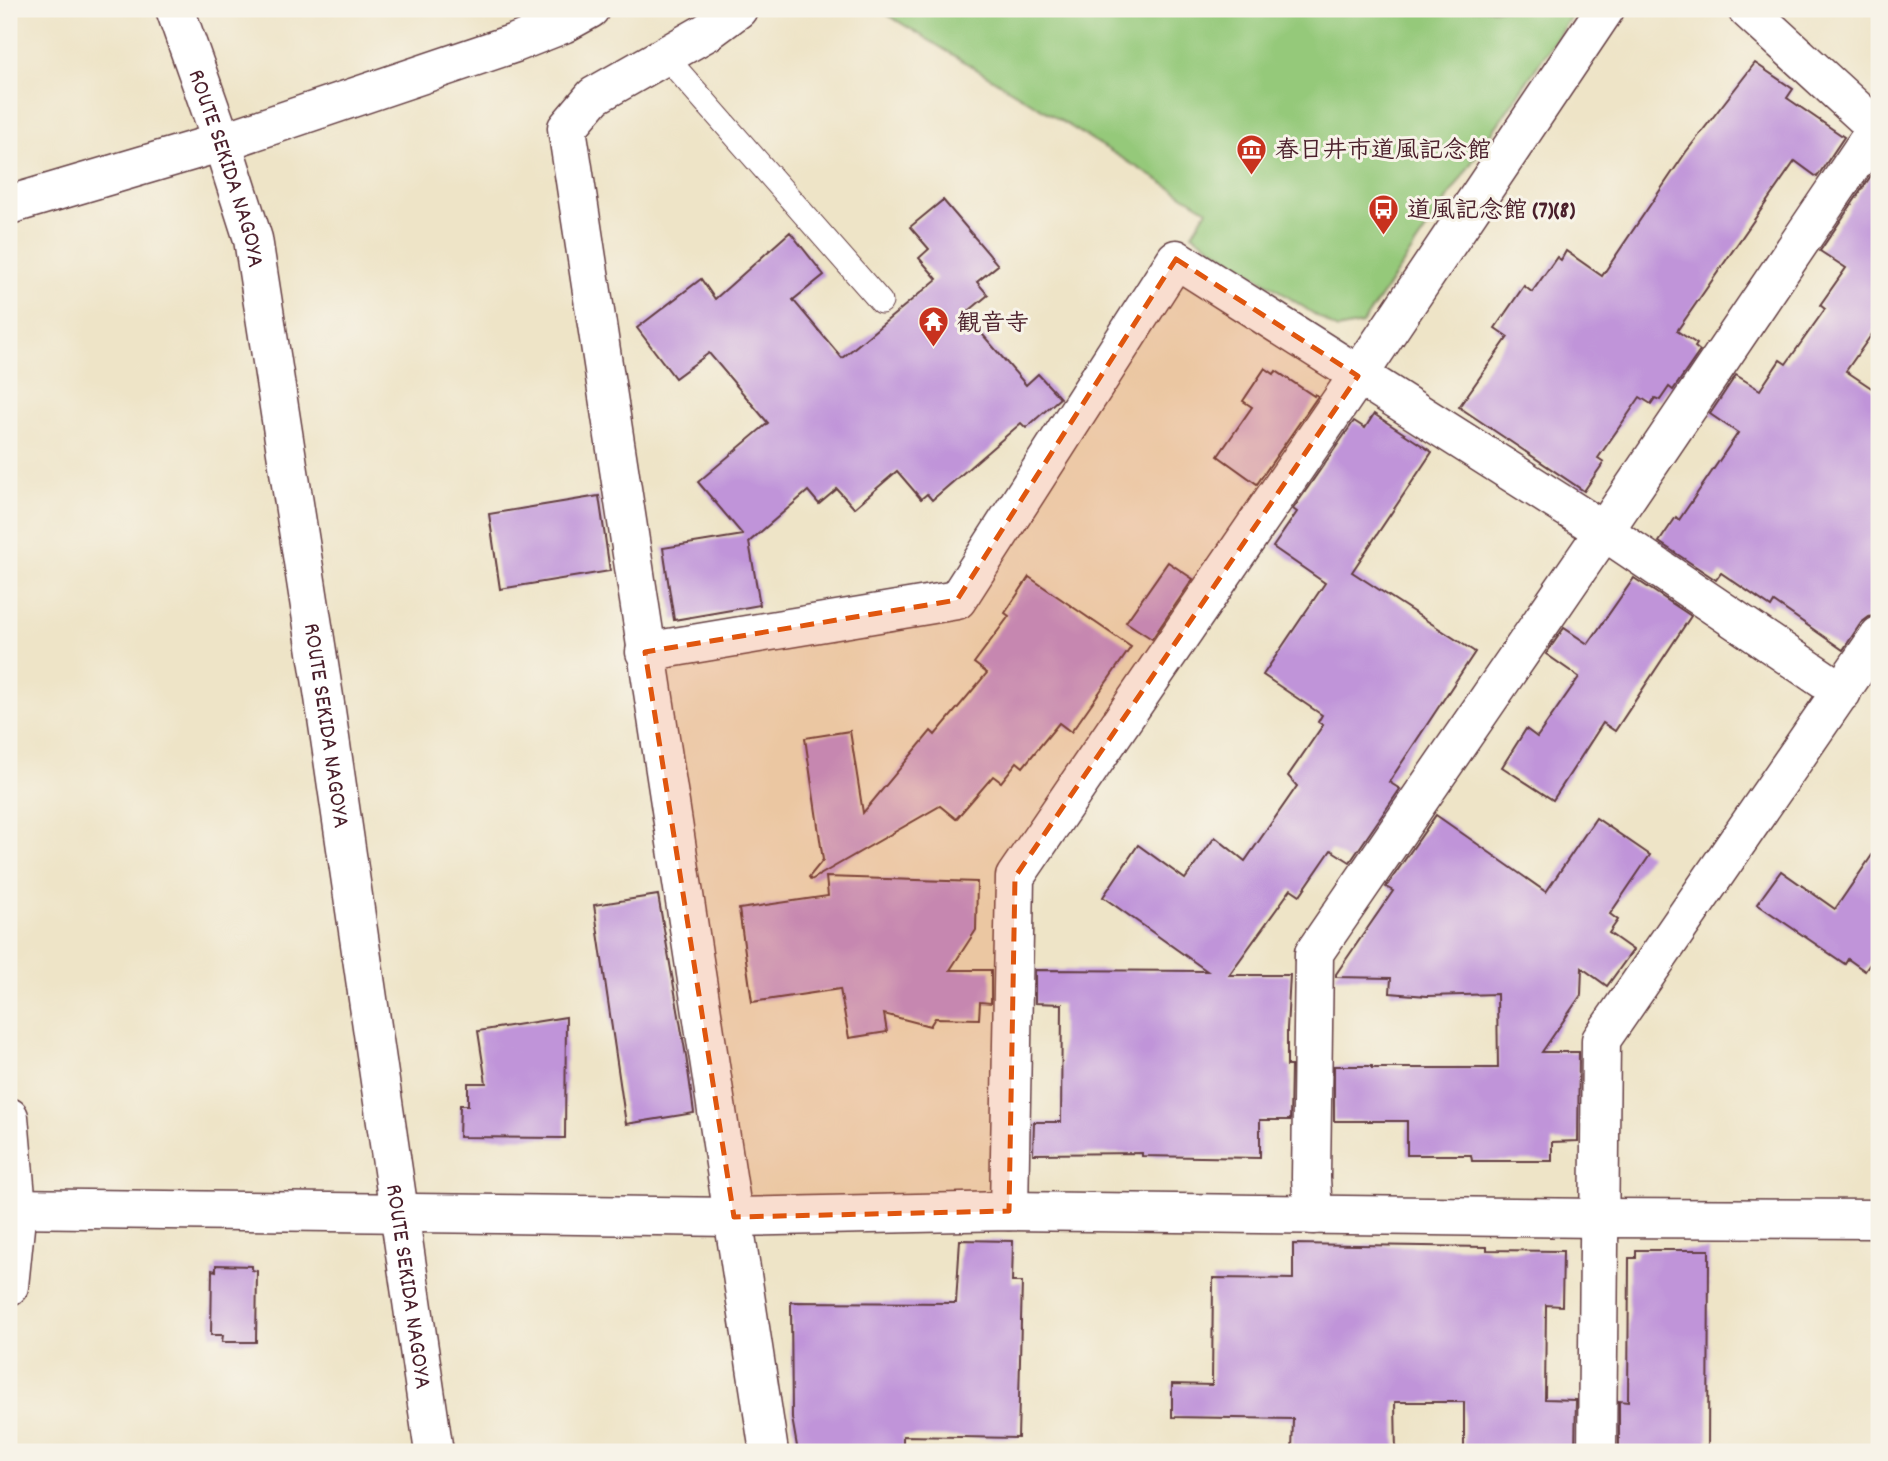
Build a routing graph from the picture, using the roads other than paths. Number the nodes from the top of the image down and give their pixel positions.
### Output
1 (175, 9) edge
2 (590, 9) edge
3 (738, 9) edge
4 (1605, 9) edge
5 (1747, 9) edge
6 (665, 56) junction
7 (1878, 129) edge
8 (222, 142) junction
9 (9, 205) edge
10 (881, 302) dead end
11 (1358, 376) junction
12 (1604, 531) junction
13 (1879, 636) edge
14 (645, 652) junction
15 (1842, 692) junction
16 (9, 1117) edge
17 (13, 1208) edge
18 (1009, 1211) junction
19 (400, 1213) junction
20 (1313, 1215) junction
21 (734, 1216) junction
22 (1598, 1218) junction
23 (1879, 1219) edge
24 (9, 1286) edge
25 (434, 1452) edge
26 (769, 1452) edge
27 (1597, 1452) edge

1 - 8 street, ROUTE SEKIDA NAGOYA
2 - 8 street
3 - 6 street
4 - 11 street
5 - 7 street
6 - 10 lane
6 - 14 street
7 - 12 street
8 - 9 street
8 - 19 street, ROUTE SEKIDA NAGOYA
11 - 12 street
11 - 14 street
11 - 18 street
12 - 15 street
12 - 20 street
13 - 15 street
14 - 21 street
15 - 22 street
16 - 17 street
17 - 19 street
17 - 24 street
18 - 20 street
18 - 21 street
19 - 21 street
19 - 25 street, ROUTE SEKIDA NAGOYA
20 - 22 street
21 - 26 street
22 - 23 street
22 - 27 street

